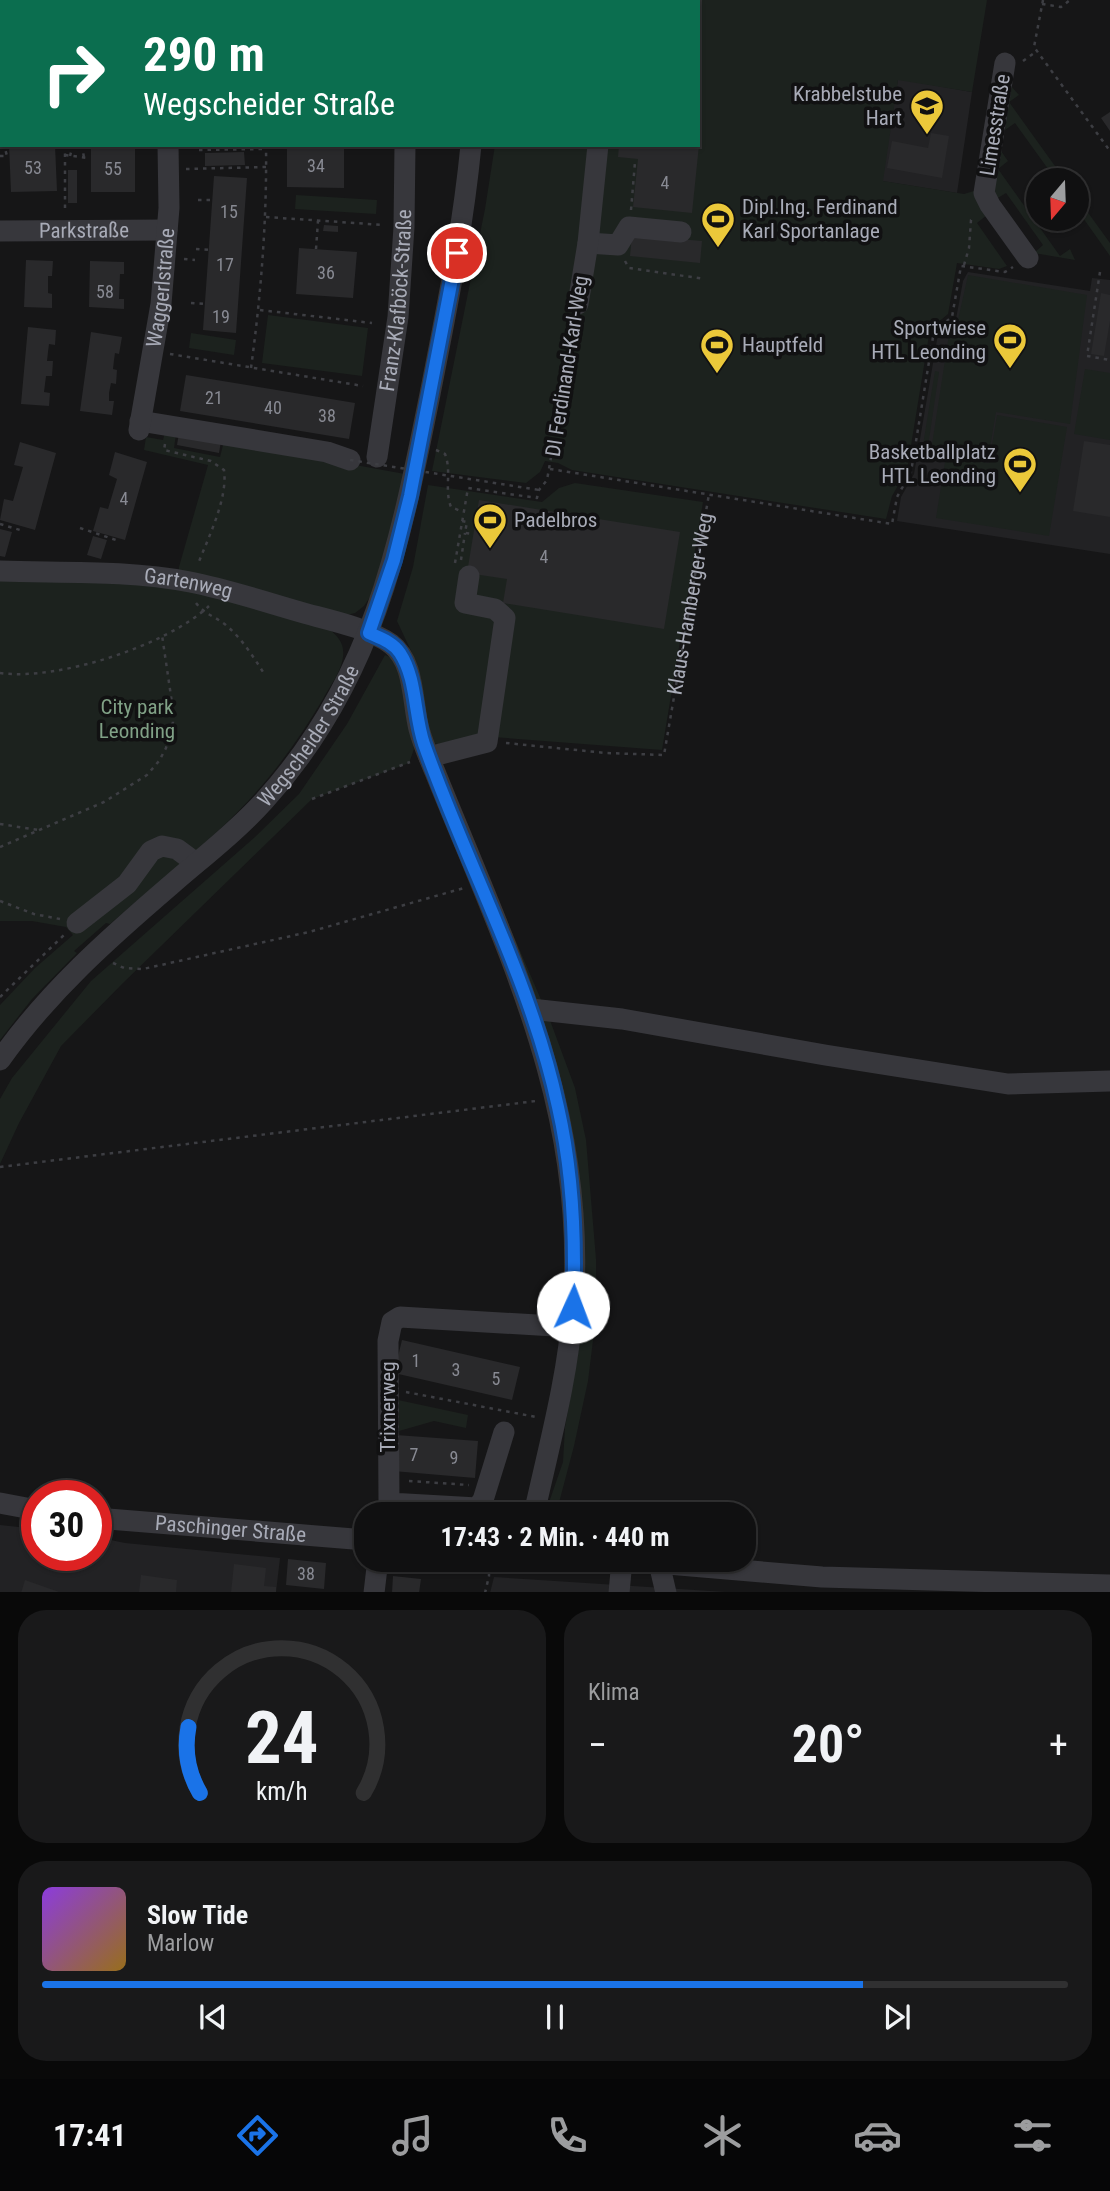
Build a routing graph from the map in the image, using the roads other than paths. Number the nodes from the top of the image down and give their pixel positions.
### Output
1 (1005, 62) dead end
2 (169, 147) edge
3 (405, 147) edge
4 (471, 147) edge
5 (598, 147) edge
6 (167, 230) junction
7 (0, 231) edge
8 (681, 232) dead end
9 (588, 243) junction
10 (1028, 258) road end
11 (578, 304) road end
12 (377, 457) dead end
13 (350, 460) road end
14 (0, 571) edge
15 (469, 576) road end
16 (369, 633) junction
17 (419, 760) junction
18 (196, 863) junction
19 (77, 923) road end
20 (531, 1009) junction
21 (0, 1060) edge
22 (1110, 1081) edge
23 (571, 1327) junction
24 (504, 1432) dead end
25 (537, 1502) edge
26 (0, 1503) edge
27 (21, 1507) edge
28 (112, 1519) edge
29 (354, 1539) edge
30 (756, 1571) edge
31 (376, 1572) edge
32 (616, 1572) edge
33 (661, 1572) edge
34 (749, 1572) edge
35 (1110, 1586) edge
36 (374, 1592) edge
37 (619, 1592) edge
38 (666, 1592) edge
39 (746, 1592) edge

1 - 10 street, Limesstraße
2 - 6 street, Waggerlstraße
3 - 12 street, Franz-Klafböck-Straße
4 - 16 street, Wegscheider Straße
5 - 9 street, DI Ferdinand-Karl-Weg
6 - 7 street, Parkstraße
6 - 13 street, Waggerlstraße
8 - 9 street
9 - 11 street, DI Ferdinand-Karl-Weg
14 - 16 street, Gartenweg
15 - 17 street
16 - 17 street
16 - 18 street, Wegscheider Straße
17 - 20 street
18 - 19 street
18 - 21 street, Wegscheider Straße
20 - 22 street
20 - 23 street
23 - 24 street, Trixnerweg
23 - 25 street
26 - 27 street
28 - 29 street, Paschinger Straße
30 - 35 street
31 - 36 street
32 - 37 street
33 - 38 street
34 - 39 street

